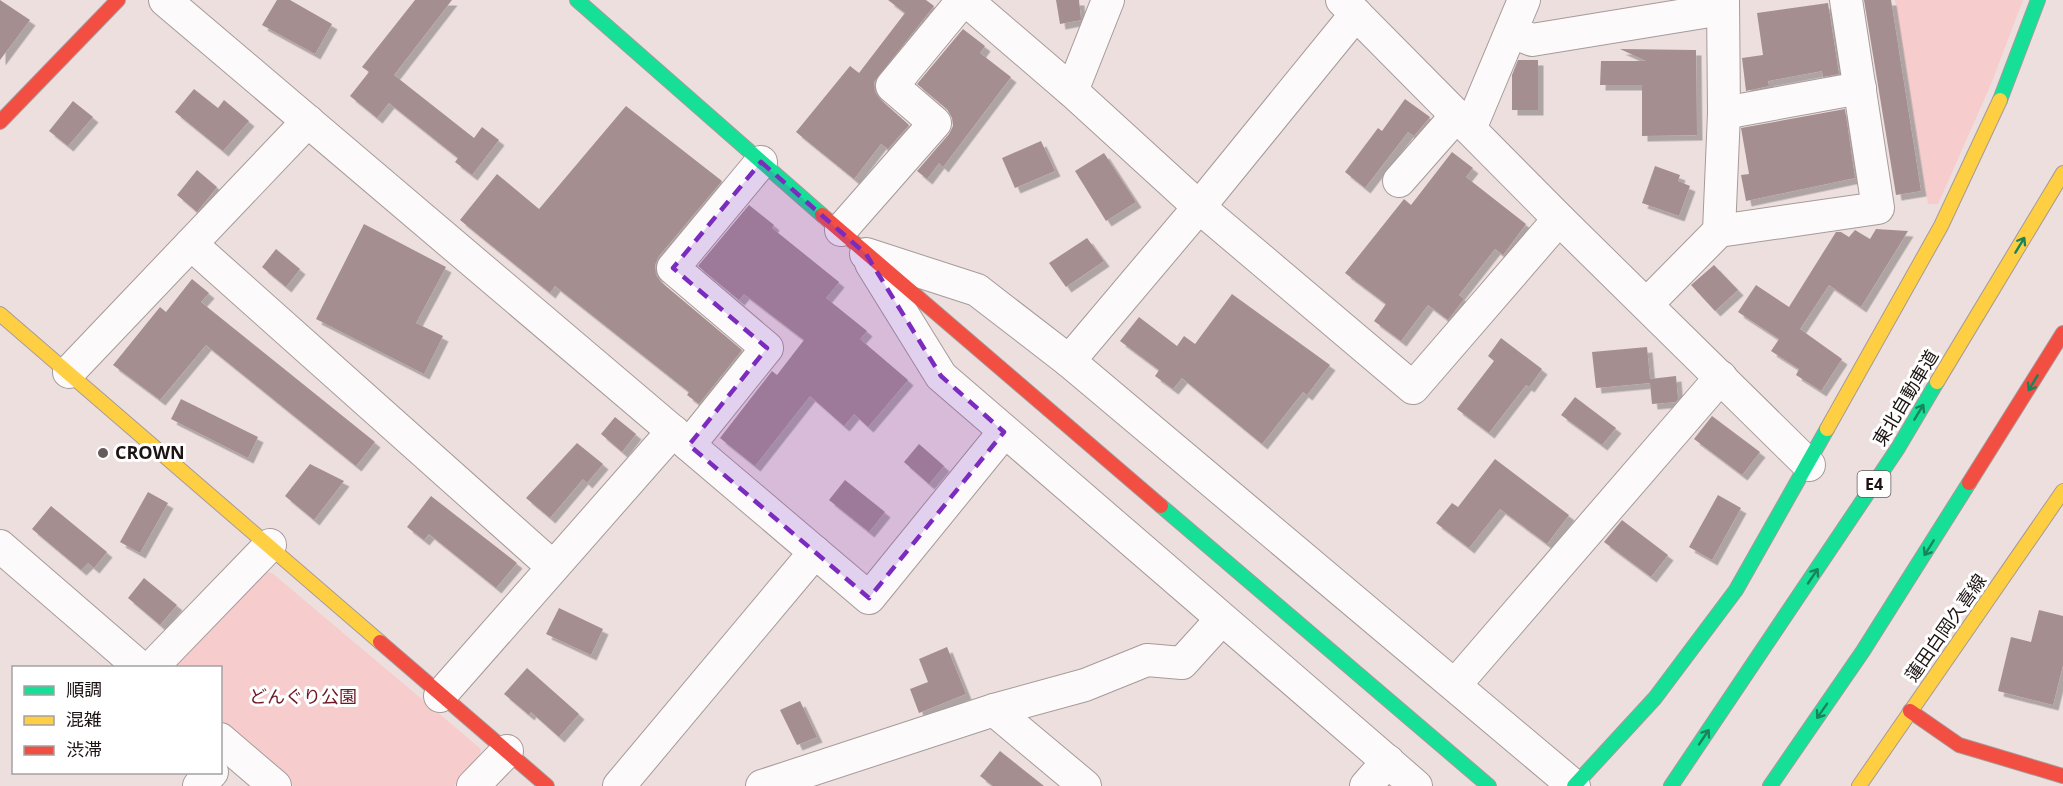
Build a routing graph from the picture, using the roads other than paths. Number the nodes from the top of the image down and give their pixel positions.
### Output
1 (118, 0) edge
2 (165, 0) edge
3 (577, 0) edge
4 (965, 0) edge
5 (1108, 0) edge
6 (1524, 0) edge
7 (1846, 0) edge
8 (2038, 0) edge
9 (1723, 4) edge
10 (1349, 7) edge
11 (1512, 32) junction
12 (1860, 88) junction
13 (1072, 91) junction
14 (1724, 113) junction
15 (308, 121) junction
16 (0, 122) edge
17 (1464, 122) junction
18 (761, 162) junction
19 (2063, 173) edge
20 (1400, 182) dead end
21 (1199, 207) junction
22 (1559, 219) junction
23 (841, 230) junction
24 (1719, 231) junction
25 (191, 244) junction
26 (866, 254) junction
27 (1647, 304) junction
28 (0, 314) edge
29 (2063, 333) edge
30 (1068, 361) junction
31 (69, 372) junction
32 (1721, 377) junction
33 (1004, 432) junction
34 (681, 438) junction
35 (1809, 465) junction
36 (2063, 491) edge
37 (270, 545) junction
38 (0, 546) edge
39 (815, 552) junction
40 (553, 567) junction
41 (1221, 620) junction
42 (139, 666) edge
43 (153, 666) edge
44 (1455, 685) junction
45 (440, 696) junction
46 (994, 710) junction
47 (1910, 711) junction
48 (225, 751) edge
49 (507, 752) junction
50 (1388, 761) junction
51 (210, 774) edge
52 (2063, 776) edge
53 (817, 778) edge
54 (635, 780) edge
55 (199, 786) edge
56 (275, 786) edge
57 (473, 786) edge
58 (547, 786) edge
59 (762, 786) edge
60 (1084, 786) edge
61 (1366, 786) edge
62 (1416, 786) edge
63 (1489, 786) edge
64 (1574, 786) edge
65 (1671, 786) edge
66 (1770, 786) edge
67 (1859, 786) edge

1 - 16 main road
2 - 15 street
3 - 18 main road
4 - 13 street
4 - 23 street
5 - 13 street
6 - 11 street
7 - 12 street
8 - 35 main road
9 - 11 street
9 - 14 street
10 - 17 street
10 - 21 street
11 - 17 street
12 - 14 street
12 - 24 street
13 - 21 street
14 - 24 street
15 - 25 street
15 - 34 street
17 - 20 street
17 - 22 street
18 - 23 main road
18 - 34 street
65 -> 19 main road, 東北自動車道 / E4
21 - 22 street
21 - 30 street
22 - 27 street
23 - 26 main road
24 - 27 street
25 - 31 street
25 - 40 street
26 - 30 street
26 - 33 street
26 - 63 main road
27 - 32 street
28 - 31 main road
29 -> 66 main road
30 - 44 street
31 - 37 main road
32 - 35 street
32 - 44 street
33 - 39 street
33 - 41 street
34 - 39 street
34 - 40 street
35 - 64 main road
36 - 47 main road, 蓮田白岡久喜線
37 - 43 street
37 - 45 main road
38 - 42 street
39 - 54 street
40 - 45 street
41 - 46 street
41 - 50 street
44 - 64 street
45 - 49 main road
46 - 53 street
46 - 60 street
47 - 52 main road
47 - 67 main road, 蓮田白岡久喜線
48 - 56 street
49 - 57 street
49 - 58 main road
50 - 61 street
50 - 62 street
51 - 55 street
53 - 59 street

